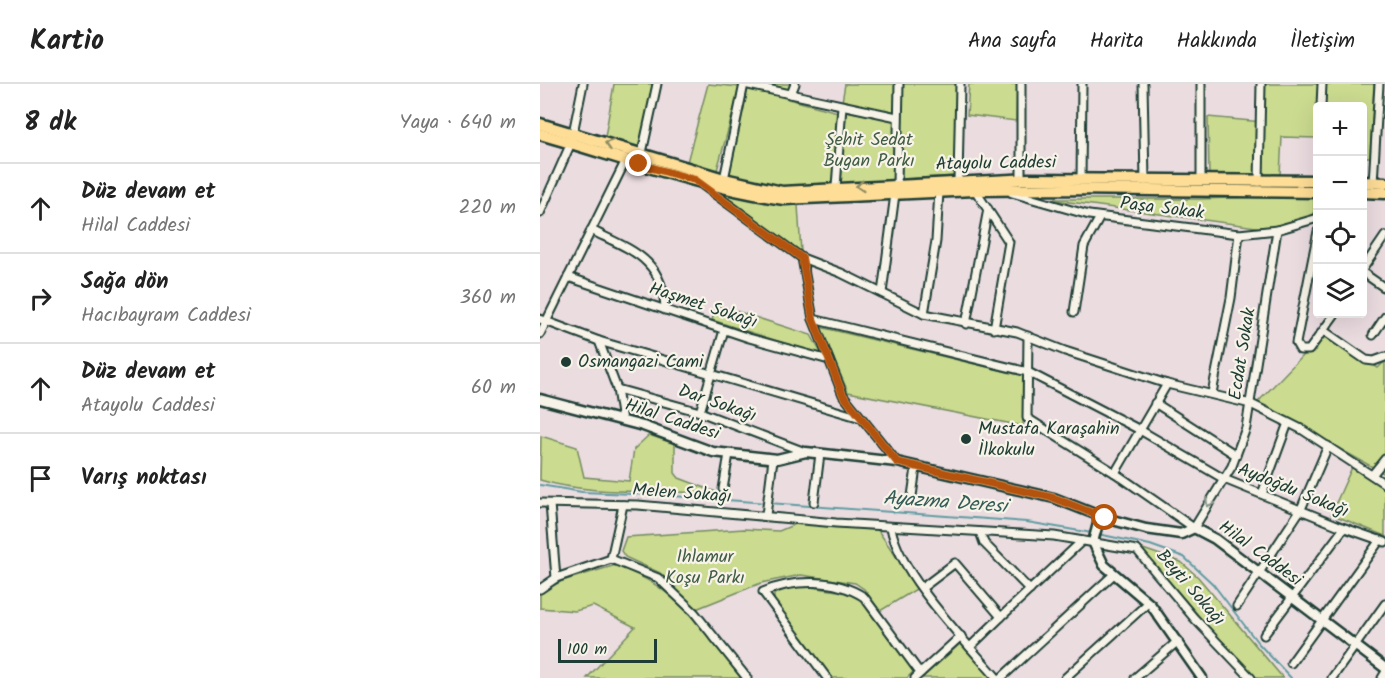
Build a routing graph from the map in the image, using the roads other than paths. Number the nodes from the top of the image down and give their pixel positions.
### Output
1 (584, 84) edge
2 (657, 84) edge
3 (744, 84) edge
4 (795, 84) edge
5 (899, 84) edge
6 (960, 84) edge
7 (1021, 84) edge
8 (1083, 84) edge
9 (1143, 84) edge
10 (1201, 84) edge
11 (1261, 84) edge
12 (1322, 84) edge
13 (1379, 84) edge
14 (791, 94) junction
15 (1321, 102) edge
16 (842, 106) junction
17 (897, 117) junction
18 (540, 124) edge
19 (540, 134) edge
20 (571, 138) junction
21 (642, 153) junction
22 (626, 160) junction
23 (690, 168) junction
24 (724, 179) junction
25 (1021, 179) junction
26 (695, 180) junction
27 (1081, 180) junction
28 (958, 181) junction
29 (1145, 181) junction
30 (1201, 182) junction
31 (1259, 182) junction
32 (1313, 182) edge
33 (1368, 182) edge
34 (1385, 183) edge
35 (836, 187) junction
36 (896, 189) junction
37 (975, 190) junction
38 (1004, 190) junction
39 (939, 192) junction
40 (1313, 192) edge
41 (1367, 192) edge
42 (1385, 193) edge
43 (988, 209) junction
44 (540, 212) edge
45 (1100, 217) junction
46 (1313, 219) edge
47 (591, 230) junction
48 (1277, 230) junction
49 (1239, 234) junction
50 (1385, 236) edge
51 (1313, 252) edge
52 (802, 258) junction
53 (1367, 264) edge
54 (1367, 275) edge
55 (568, 278) junction
56 (1385, 288) edge
57 (882, 293) junction
58 (665, 310) junction
59 (1074, 312) dead end
60 (924, 314) junction
61 (1385, 317) edge
62 (1332, 318) edge
63 (813, 319) junction
64 (543, 320) edge
65 (966, 324) junction
66 (994, 328) junction
67 (724, 330) junction
68 (1324, 331) junction
69 (540, 334) edge
70 (1373, 335) dead end
71 (1028, 336) junction
72 (599, 341) junction
73 (1385, 357) edge
74 (829, 360) junction
75 (1028, 372) junction
76 (712, 374) junction
77 (1167, 384) junction
78 (616, 389) junction
79 (1212, 393) junction
80 (540, 399) edge
81 (1155, 403) junction
82 (1251, 404) junction
83 (699, 412) junction
84 (861, 418) junction
85 (622, 421) junction
86 (1288, 423) junction
87 (1140, 430) junction
88 (1328, 446) junction
89 (806, 452) junction
90 (729, 454) junction
91 (820, 454) junction
92 (1236, 455) junction
93 (773, 459) junction
94 (1385, 459) edge
95 (897, 462) junction
96 (916, 468) junction
97 (1115, 473) junction
98 (1372, 475) junction
99 (1224, 479) junction
100 (1385, 483) edge
101 (723, 489) dead end
102 (1262, 494) junction
103 (912, 496) dead end
104 (814, 502) dead end
105 (540, 503) edge
106 (550, 504) junction
107 (623, 505) junction
108 (1301, 509) junction
109 (767, 511) junction
110 (1101, 516) junction
111 (891, 527) junction
112 (1194, 528) junction
113 (1344, 528) junction
114 (980, 532) junction
115 (1094, 537) junction
116 (1082, 541) junction
117 (1382, 541) edge
118 (611, 559) junction
119 (1257, 573) junction
120 (1114, 574) junction
121 (556, 579) junction
122 (922, 588) junction
123 (540, 589) edge
124 (1030, 591) junction
125 (1292, 598) junction
126 (1148, 603) junction
127 (1385, 604) edge
128 (1237, 606) dead end
129 (1001, 617) junction
130 (1322, 621) junction
131 (1264, 635) dead end
132 (961, 636) junction
133 (1178, 641) junction
134 (1354, 644) junction
135 (970, 647) junction
136 (1291, 663) dead end
137 (1385, 668) edge
138 (1385, 673) edge
139 (917, 675) edge
140 (1199, 677) edge
141 (747, 678) edge
142 (827, 678) edge
143 (999, 678) edge
144 (1065, 678) edge
145 (1135, 678) edge
146 (1251, 678) edge
147 (1332, 678) edge
148 (1382, 678) edge

1 - 20 street
2 - 21 street
3 - 14 street
3 - 24 street
4 - 14 street
5 - 17 street
6 - 28 street
7 - 25 street
8 - 27 street
9 - 29 street
10 - 30 street
11 - 31 street
12 - 15 street
13 - 33 street
14 - 16 street
16 - 17 street
16 - 35 street
17 - 36 street
18 - 20 main road, Atayolu Caddesi
19 - 20 main road, Atayolu Caddesi
21 -> 20 main road, Atayolu Caddesi
20 - 22 main road, Atayolu Caddesi
20 - 44 street
21 - 23 main road, Atayolu Caddesi
22 - 26 main road, Atayolu Caddesi
22 - 47 street
23 - 24 main road, Atayolu Caddesi
23 - 26 street
24 - 35 main road, Atayolu Caddesi
25 - 27 main road, Atayolu Caddesi
25 - 28 main road, Atayolu Caddesi
26 - 36 main road, Atayolu Caddesi
26 - 52 street
27 - 29 main road, Atayolu Caddesi
28 - 36 main road, Atayolu Caddesi
29 - 30 main road, Atayolu Caddesi
30 - 31 main road, Atayolu Caddesi
31 - 32 main road, Atayolu Caddesi
33 - 34 main road
36 -> 35 main road, Atayolu Caddesi
36 - 39 main road, Atayolu Caddesi
36 - 57 street
37 - 38 main road, Atayolu Caddesi
37 - 39 main road, Atayolu Caddesi
37 - 43 street
38 - 40 main road, Atayolu Caddesi
38 - 45 street, Paşa Sokak
39 - 60 street
41 - 42 main road
43 - 65 street
43 - 66 street
45 - 49 street, Paşa Sokak
45 - 59 street
46 - 48 street, Paşa Sokak
47 - 55 street
47 - 58 street
48 - 49 street, Paşa Sokak
48 - 82 street, Ecdat Sokak
49 - 79 street
50 - 53 street
51 - 68 street
52 - 57 street
52 - 63 street
54 - 56 street
55 - 58 street, Haşmet Sokağı
55 - 64 street
57 - 60 street
58 - 67 street, Haşmet Sokağı
60 - 65 street
61 - 70 street
62 - 68 street
63 - 74 street
63 - 75 street, Aydoğdu Sokağı
64 - 69 street
64 - 72 street
65 - 66 street
66 - 71 street
67 - 74 street, Haşmet Sokağı
67 - 76 street
68 - 73 street
71 - 75 street
71 - 77 street
72 - 76 street
72 - 78 street
74 - 84 street
75 - 87 street, Aydoğdu Sokağı
75 - 97 street
76 - 83 street
76 - 84 street
77 - 79 street
77 - 81 street
78 - 83 street, Dar Sokağı
78 - 85 street
79 - 82 street
80 - 85 street, Hilal Caddesi
81 - 87 street
81 - 92 street
82 - 86 street
82 - 92 street, Ecdat Sokak
83 - 89 street, Dar Sokağı
84 - 95 street
85 - 90 street, Hilal Caddesi
86 - 88 street
86 - 102 street
87 - 97 street
87 - 99 street, Aydoğdu Sokağı
88 - 98 street
88 - 108 street
89 - 91 street, Hilal Caddesi
89 - 93 street, Hilal Caddesi
90 - 93 street, Hilal Caddesi
90 - 101 street
91 - 95 street, Hilal Caddesi
91 - 104 street
92 - 99 street, Ecdat Sokak
93 - 109 street
94 - 98 street
95 - 96 street, Hilal Caddesi
96 - 103 street
96 - 110 street, Hilal Caddesi
97 - 112 street
98 - 100 street
99 - 102 street, Aydoğdu Sokağı
99 -> 112 street, Ecdat Sokak
102 - 108 street, Aydoğdu Sokağı
105 - 106 street, Melen Sokağı
106 - 107 street, Melen Sokağı
106 - 121 street
107 - 109 street, Melen Sokağı
107 - 118 street
108 - 113 street, Aydoğdu Sokağı
108 - 119 street
109 - 111 street, Melen Sokağı
110 - 112 street, Hilal Caddesi
110 - 115 street
111 - 114 street, Beyti Sokağı
111 - 122 street
112 - 119 street, Hilal Caddesi
113 - 117 street, Aydoğdu Sokağı
113 - 125 street
114 - 116 street, Beyti Sokağı
114 - 124 street
115 - 116 street, Beyti Sokağı
115 - 120 street
115 - 146 street, Beyti Sokağı
116 - 124 street
117 - 130 street
118 - 121 street
118 - 141 street
119 - 125 street, Hilal Caddesi
119 - 128 street
120 - 126 street
120 - 143 street
121 - 123 street
122 - 129 street
122 - 132 street
124 - 129 street
125 - 130 street, Hilal Caddesi
125 - 131 street
126 - 133 street
126 - 144 street
127 - 134 street
129 - 135 street
130 - 134 street, Hilal Caddesi
130 - 136 street
132 - 135 street
132 - 139 street
133 - 140 street
133 - 145 street
134 - 137 street, Hilal Caddesi
134 - 147 street
135 - 143 street
138 - 148 street
139 - 142 street

